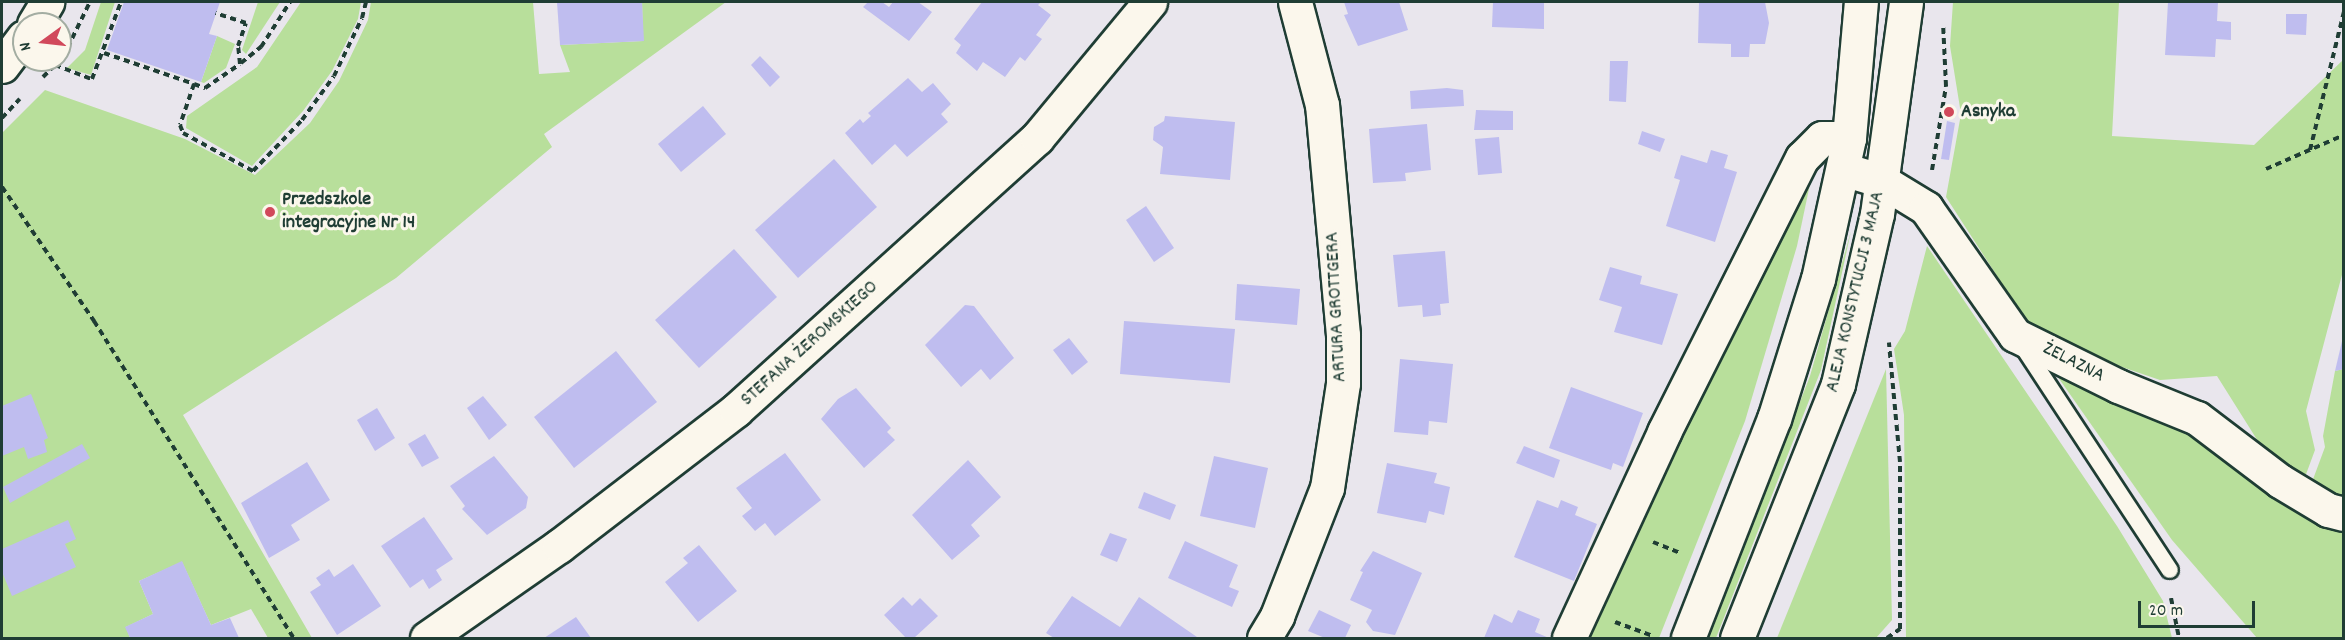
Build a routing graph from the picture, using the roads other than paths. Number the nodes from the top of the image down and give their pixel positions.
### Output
1 (1150, 2) edge
2 (1295, 2) edge
3 (1861, 2) edge
4 (1906, 2) edge
5 (12, 53) edge
6 (2, 66) edge
7 (1846, 153) junction
8 (1882, 181) junction
9 (2015, 335) junction
10 (2343, 514) edge
11 (2170, 570) road end
12 (1575, 624) edge
13 (427, 639) edge
14 (1264, 639) edge
15 (1688, 639) edge
16 (1737, 639) edge

1 - 13 street, STEFANA ŻEROMSKIEGO
2 - 14 street, ARTURA GROTTGERA
3 - 7 street, ALEJA KONSTYTUCJI 3 MAJA
4 - 8 street, ALEJA KONSTYTUCJI 3 MAJA
5 - 6 street
7 - 8 street, ŻELAZNA
7 - 12 street
7 - 15 street, ALEJA KONSTYTUCJI 3 MAJA
8 - 9 street, ŻELAZNA
8 - 16 street, ALEJA KONSTYTUCJI 3 MAJA
9 - 10 street, ŻELAZNA
9 - 11 lane

